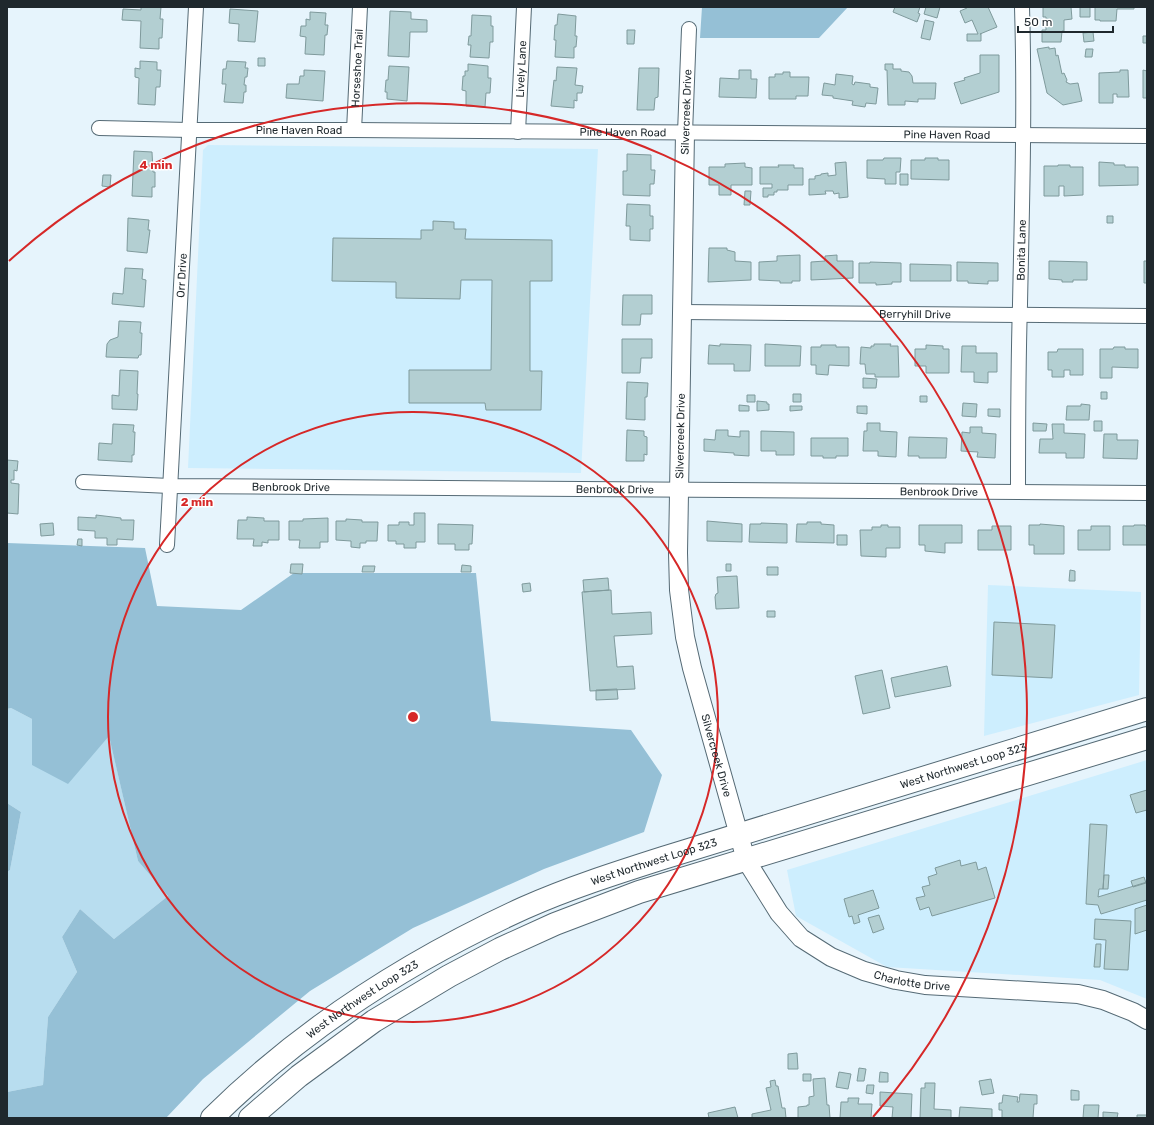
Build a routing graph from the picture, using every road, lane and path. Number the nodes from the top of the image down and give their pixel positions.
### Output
1 (196, 7) edge
2 (360, 7) edge
3 (524, 7) edge
4 (1022, 7) edge
5 (689, 29) dead end
6 (100, 128) dead end
7 (189, 130) junction
8 (354, 130) junction
9 (518, 132) junction
10 (684, 132) junction
11 (1024, 135) junction
12 (1147, 136) edge
13 (682, 312) junction
14 (1020, 315) junction
15 (1147, 316) edge
16 (83, 482) dead end
17 (170, 486) junction
18 (680, 490) junction
19 (1018, 492) junction
20 (1147, 493) edge
21 (167, 545) dead end
22 (1147, 709) edge
23 (1147, 738) edge
24 (739, 836) junction
25 (746, 860) junction
26 (1147, 1020) edge
27 (212, 1118) edge
28 (250, 1118) edge

1 - 7 street, Orr Drive
2 - 8 street, Horseshoe Trail
3 - 9 street, Lively Lane
4 - 11 street, Bonita Lane
5 - 10 street, Silvercreek Drive
6 - 7 street, Pine Haven Road
7 - 8 street, Pine Haven Road
7 - 17 street, Orr Drive
8 - 9 street, Pine Haven Road
9 - 10 street, Pine Haven Road
10 - 11 street, Pine Haven Road
10 - 13 street, Silvercreek Drive
11 - 12 street, Pine Haven Road
11 - 14 street, Bonita Lane
13 - 14 street, Berryhill Drive
13 - 18 street, Silvercreek Drive
14 - 15 street, Berryhill Drive
14 - 19 street, Bonita Lane
16 - 17 street, Benbrook Drive
17 - 18 street, Benbrook Drive
17 - 21 street, Orr Drive
18 - 19 street, Benbrook Drive
18 - 24 street, Silvercreek Drive
19 - 20 street, Benbrook Drive
22 - 24 highway, West Northwest Loop 323
23 - 25 highway
24 - 25 street, Charlotte Drive
24 - 27 highway, West Northwest Loop 323
25 - 26 street, Charlotte Drive
25 - 28 highway

